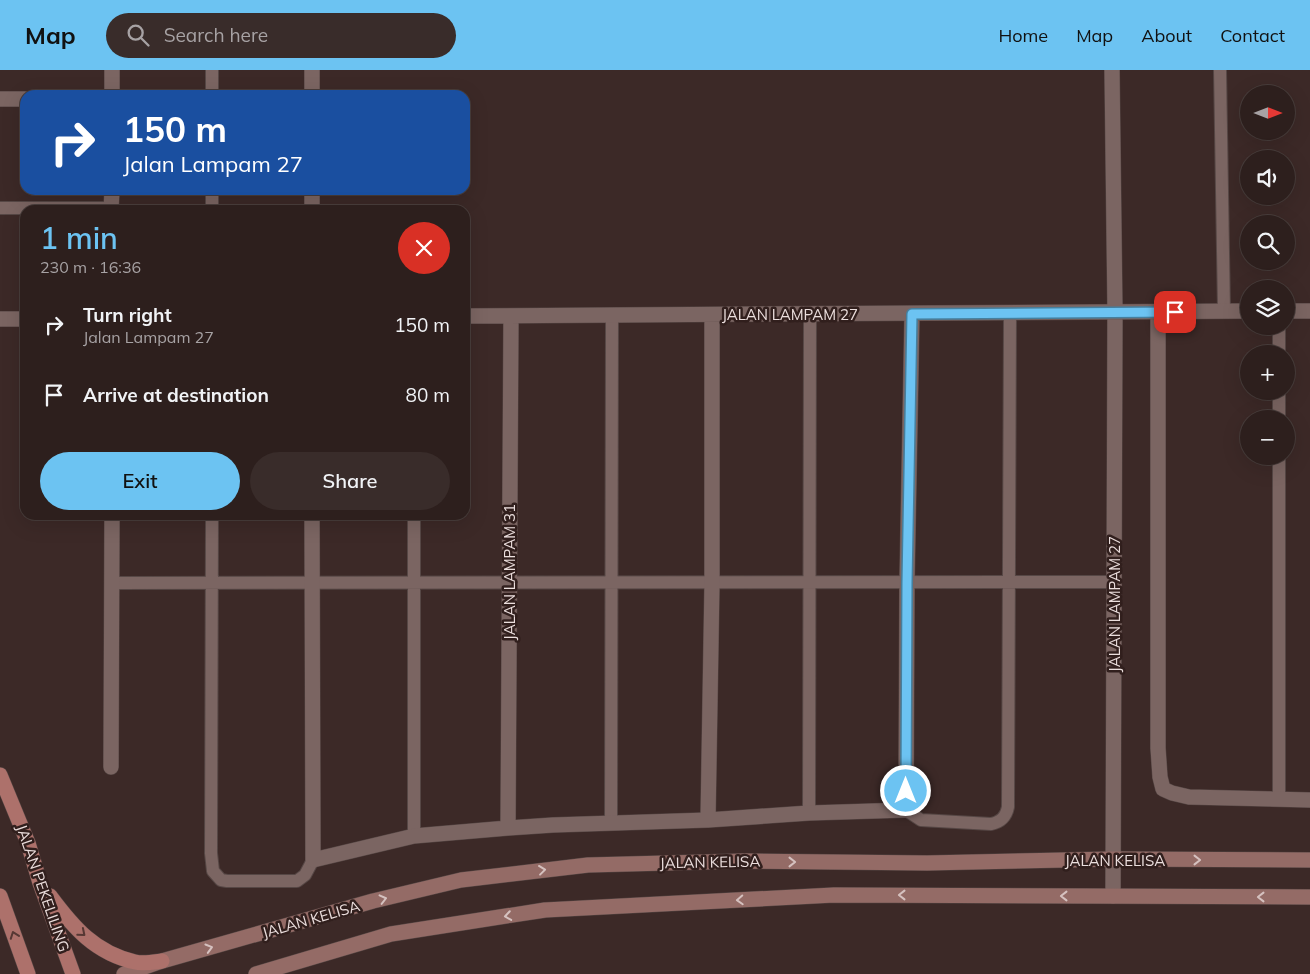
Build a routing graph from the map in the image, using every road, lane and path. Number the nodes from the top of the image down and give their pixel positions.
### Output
1 (112, 70) edge
2 (212, 70) edge
3 (312, 70) edge
4 (1112, 70) edge
5 (1220, 70) edge
6 (112, 90) edge
7 (212, 90) edge
8 (312, 90) edge
9 (0, 99) edge
10 (20, 99) edge
11 (0, 208) edge
12 (20, 208) edge
13 (1295, 311) edge
14 (1310, 311) edge
15 (1115, 312) junction
16 (1158, 312) junction
17 (1224, 312) junction
18 (1240, 312) edge
19 (1010, 313) junction
20 (810, 314) junction
21 (912, 314) junction
22 (612, 315) junction
23 (712, 315) junction
24 (470, 316) edge
25 (511, 316) junction
26 (20, 318) edge
27 (0, 319) edge
28 (1279, 465) edge
29 (112, 520) edge
30 (212, 520) edge
31 (312, 520) edge
32 (414, 520) edge
33 (112, 582) junction
34 (211, 582) junction
35 (1008, 582) junction
36 (1114, 582) junction
37 (313, 583) junction
38 (414, 583) junction
39 (509, 583) junction
40 (611, 583) junction
41 (712, 583) junction
42 (809, 583) junction
43 (907, 583) junction
44 (112, 766) dead end
45 (0, 775) edge
46 (1279, 800) junction
47 (1310, 800) edge
48 (906, 810) junction
49 (809, 813) junction
50 (708, 820) junction
51 (611, 823) junction
52 (508, 828) junction
53 (414, 836) junction
54 (313, 860) junction
55 (1113, 860) junction
56 (1310, 860) edge
57 (40, 883) junction
58 (0, 896) edge
59 (1113, 896) junction
60 (1310, 897) edge
61 (162, 961) junction
62 (28, 974) edge
63 (73, 974) edge
64 (124, 974) edge
65 (256, 974) edge

1 - 6 street
2 - 7 lane
3 - 8 street
4 - 15 street
5 - 17 lane
9 - 10 street
11 - 12 lane
13 - 14 street
15 - 16 street, JALAN LAMPAM 27
15 - 19 street, JALAN LAMPAM 27
15 - 36 street, JALAN LAMPAM 27
16 - 17 street, JALAN LAMPAM 27
16 - 46 street
17 - 18 street, JALAN LAMPAM 27
19 - 21 street, JALAN LAMPAM 27
19 - 35 lane
20 - 21 street, JALAN LAMPAM 27
20 - 23 street, JALAN LAMPAM 27
20 - 42 lane
21 - 43 street
22 - 23 street, JALAN LAMPAM 27
22 - 25 street, JALAN LAMPAM 27
22 - 40 lane
23 - 41 street
24 - 25 street, JALAN LAMPAM 27
25 - 39 street, JALAN LAMPAM 31
26 - 27 street
28 - 46 lane
29 - 33 street
30 - 34 lane
31 - 37 street
32 - 38 lane
33 - 34 lane
33 - 44 street
34 - 37 lane
34 - 54 lane
35 - 36 lane
35 - 43 lane
35 - 48 lane
36 - 55 street, JALAN LAMPAM 27
37 - 38 lane
37 - 54 street
38 - 39 lane
38 - 53 lane
39 - 40 lane
39 - 52 street, JALAN LAMPAM 31
40 - 41 lane
40 - 51 lane
41 - 42 lane
41 - 50 street
42 - 43 lane
42 - 49 lane
43 - 48 street
45 - 57 main road, JALAN PEKELILING
46 - 47 street
48 - 49 street
49 - 50 street
50 - 51 street
51 - 52 street
52 - 53 street
53 - 54 street
55 -> 56 main road, JALAN KELISA
55 - 59 street, JALAN LAMPAM 27
61 -> 55 main road, JALAN KELISA
57 -> 61 main road
57 - 63 main road, JALAN PEKELILING
62 -> 58 main road
60 -> 59 main road
59 -> 65 main road
61 - 64 main road, JALAN KELISA

